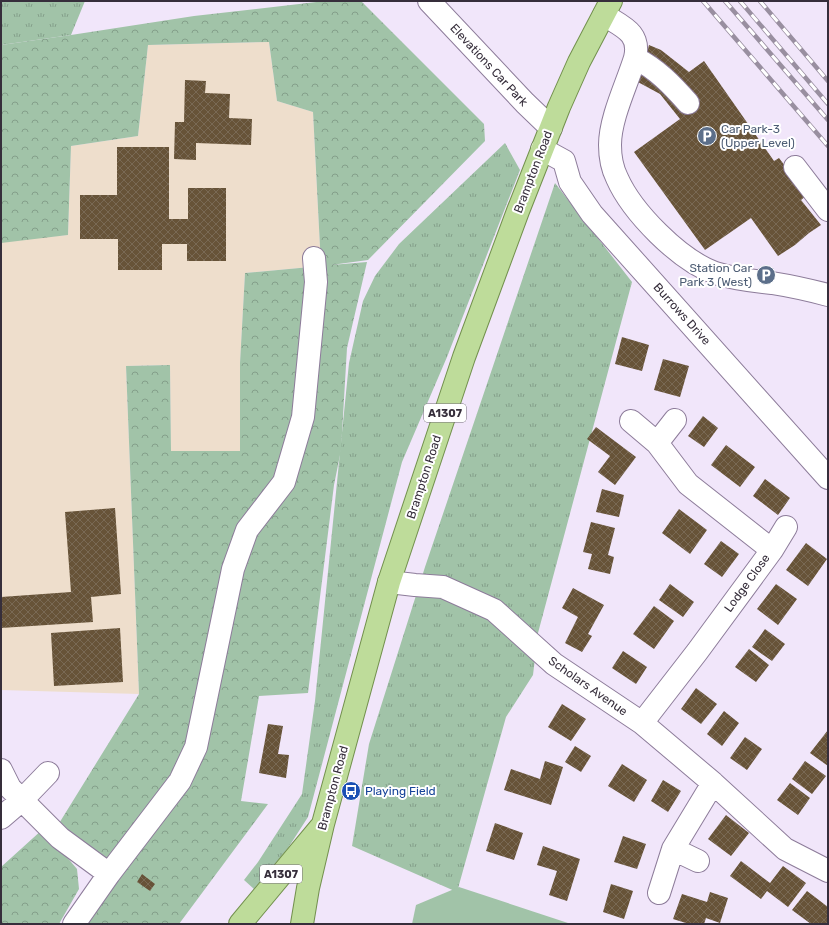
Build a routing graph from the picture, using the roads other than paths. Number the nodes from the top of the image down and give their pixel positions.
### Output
1 (429, 1) edge
2 (608, 8) edge
3 (640, 60) junction
4 (688, 102) dead end
5 (551, 128) junction
6 (542, 149) junction
7 (795, 167) dead end
8 (828, 210) edge
9 (314, 258) dead end
10 (828, 295) edge
11 (675, 420) dead end
12 (631, 421) dead end
13 (657, 443) junction
14 (828, 478) edge
15 (786, 527) dead end
16 (772, 550) junction
17 (389, 582) junction
18 (642, 723) junction
19 (1, 770) edge
20 (48, 773) dead end
21 (714, 783) junction
22 (22, 800) junction
23 (1, 818) edge
24 (323, 824) junction
25 (673, 849) junction
26 (698, 861) dead end
27 (828, 871) edge
28 (109, 874) junction
29 (660, 893) dead end
30 (74, 924) edge
31 (240, 924) edge
32 (302, 924) edge

1 - 5 street, Elevations Car Park
2 - 3 street
2 - 5 main road, Brampton Road / A1307
3 - 4 street
3 - 10 street
5 - 6 main road, Brampton Road / A1307
6 - 14 street, Burrows Drive
6 - 17 main road, Brampton Road / A1307
7 - 8 street
9 - 28 street
11 - 13 street
12 - 13 street, Lodge Close
13 - 16 street, Lodge Close
15 - 16 street
16 - 18 street, Lodge Close
17 - 18 street, Scholars Avenue
17 - 24 main road, Brampton Road / A1307
18 - 21 street, Scholars Avenue
19 - 22 street
20 - 22 street
21 - 25 street
21 - 27 street, Scholars Avenue
22 - 23 street
22 - 28 street
24 - 31 main road, A1307
24 - 32 main road, Brampton Road / A1307
25 - 26 street
25 - 29 street
28 - 30 street

